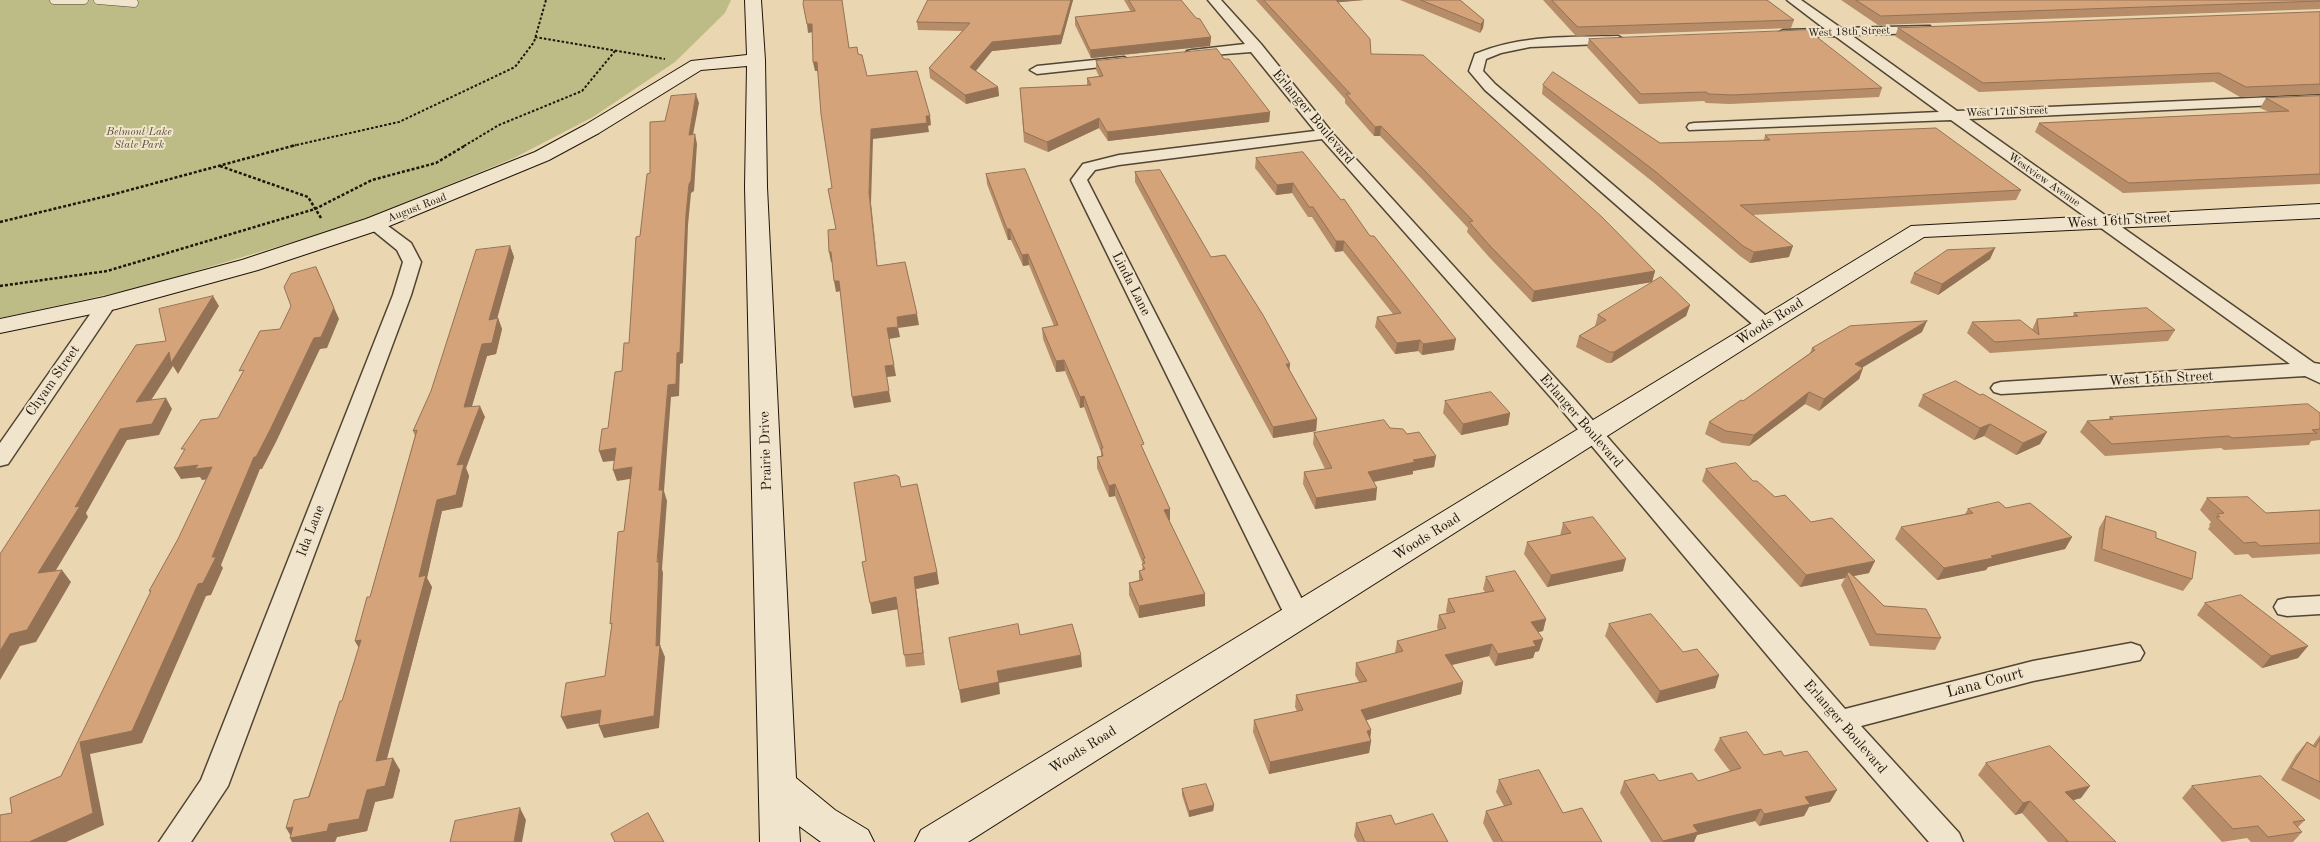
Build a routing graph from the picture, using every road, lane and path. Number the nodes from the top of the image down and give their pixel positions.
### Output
1 (54, 0) edge
2 (84, 0) edge
3 (98, 0) edge
4 (546, 0) edge
5 (753, 0) edge
6 (1214, 0) edge
7 (1793, 0) edge
8 (134, 3) dead end
9 (1935, 28) edge
10 (1837, 32) junction
11 (1768, 35) edge
12 (535, 37) junction
13 (1629, 40) edge
14 (1256, 47) junction
15 (615, 50) junction
16 (1179, 55) edge
17 (666, 59) dead end
18 (756, 60) junction
19 (1141, 60) edge
20 (1037, 70) dead end
21 (2320, 99) edge
22 (1953, 115) junction
23 (1694, 127) dead end
24 (1326, 134) junction
25 (219, 166) junction
26 (315, 209) junction
27 (2320, 211) edge
28 (0, 222) edge
29 (2104, 222) junction
30 (324, 223) dead end
31 (374, 224) junction
32 (1919, 232) joint
33 (0, 286) edge
34 (107, 304) junction
35 (1765, 325) junction
36 (0, 326) edge
37 (2317, 372) edge
38 (2001, 388) dead end
39 (1593, 433) junction
40 (0, 459) edge
41 (2320, 605) edge
42 (2287, 607) dead end
43 (1298, 617) junction
44 (2131, 653) dead end
45 (1840, 721) junction
46 (778, 785) junction
47 (174, 842) edge
48 (780, 842) edge
49 (854, 842) edge
50 (935, 842) edge
51 (1948, 842) edge

1 - 2 lane
3 - 8 lane
4 - 12 path
5 - 18 street
6 - 14 street, Erlanger Boulevard
7 - 10 street, Westview Avenue
9 - 10 street, West 18th Street
10 - 11 street, West 18th Street
10 - 22 street, Westview Avenue
12 - 15 path
12 - 25 path
13 - 35 street
14 - 16 street
14 - 24 street, Erlanger Boulevard
15 - 17 path
15 - 26 path
18 - 31 street, August Road
18 - 46 street, Prairie Drive
19 - 20 street
21 - 22 street, West 17th Street
22 - 23 street, West 17th Street
22 - 29 street, Westview Avenue
24 - 39 street, Erlanger Boulevard
24 - 43 street, Linda Lane
25 - 26 path
25 - 28 path
26 - 30 path
26 - 33 path
27 - 29 street, West 16th Street
29 - 32 street, West 16th Street
29 - 37 street, Westview Avenue
31 - 34 street, August Road
31 - 47 street, Ida Lane
32 - 35 street, Woods Road
34 - 36 street, August Road
34 - 40 street, Chyam Street
35 - 39 street, Woods Road
37 - 38 street, West 15th Street
39 - 43 street, Woods Road
39 - 45 street, Erlanger Boulevard
41 - 42 street
43 - 50 street, Woods Road
44 - 45 street, Lana Court
45 - 51 street, Erlanger Boulevard
46 - 48 street, Prairie Drive
46 - 49 street

